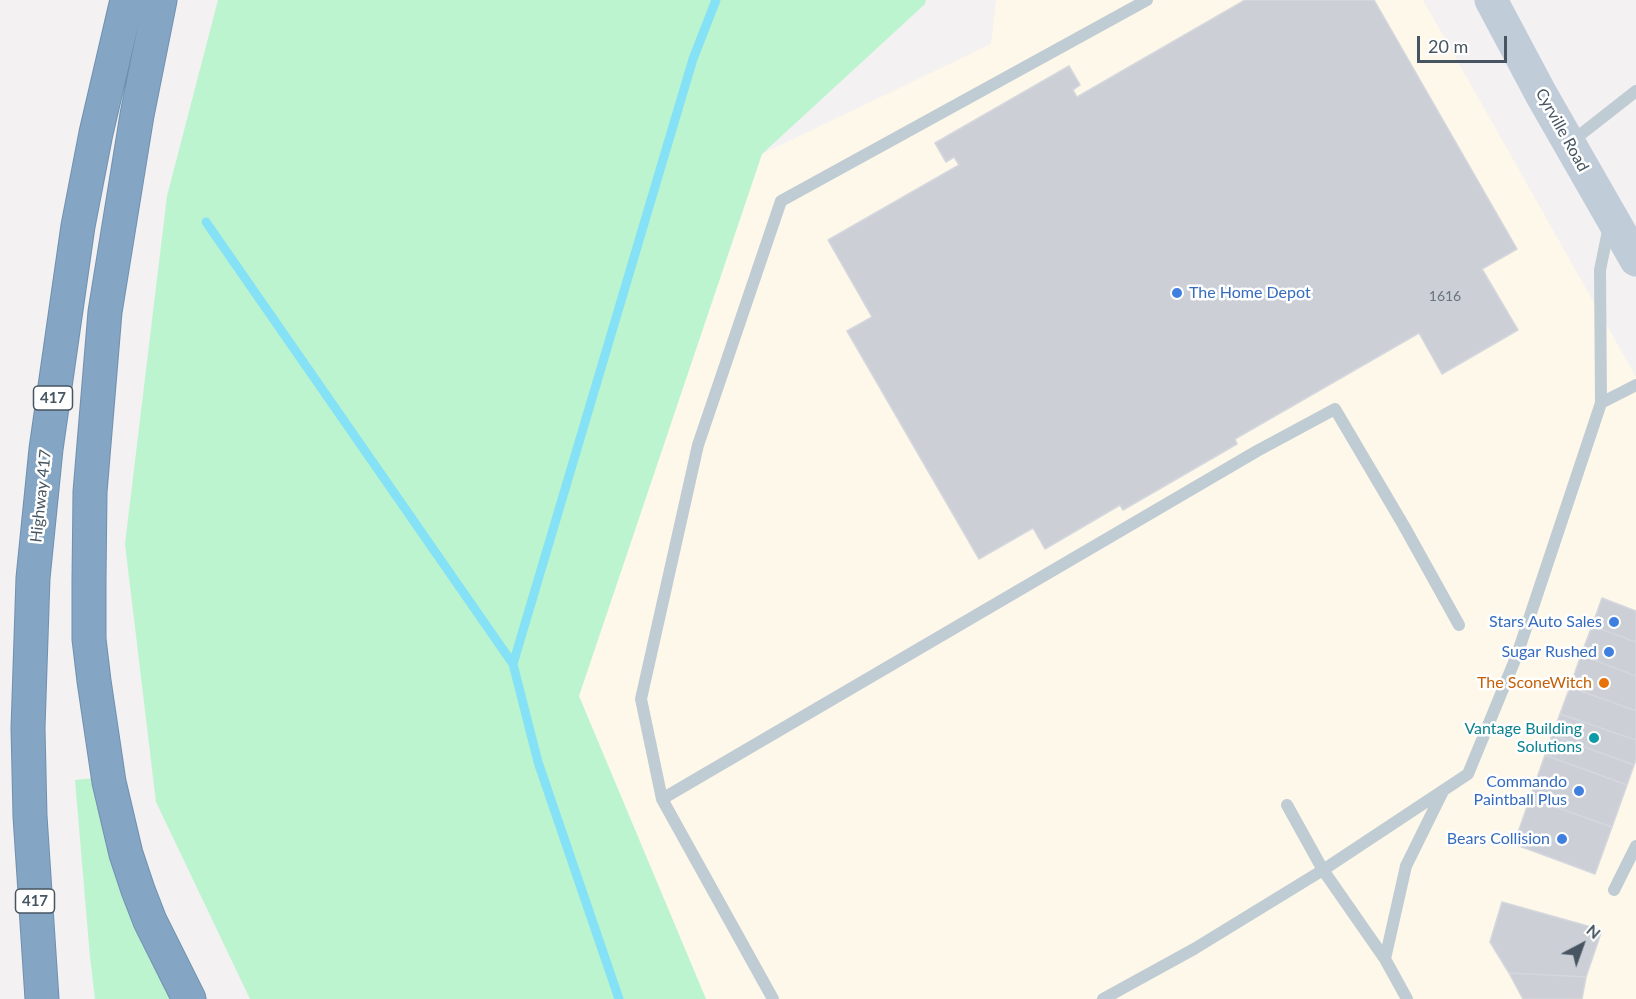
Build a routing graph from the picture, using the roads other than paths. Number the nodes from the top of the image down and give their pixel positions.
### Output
1 (127, 0) edge
2 (160, 0) edge
3 (1147, 0) edge
4 (1491, 0) edge
5 (1636, 91) edge
6 (1570, 143) junction
7 (1610, 217) junction
8 (1636, 260) edge
9 (1636, 385) edge
10 (1601, 403) junction
11 (1459, 625) dead end
12 (1443, 790) junction
13 (662, 799) junction
14 (1287, 805) dead end
15 (1636, 846) edge
16 (1323, 870) junction
17 (1614, 890) dead end
18 (1385, 959) junction
19 (42, 999) edge
20 (189, 999) edge
21 (773, 999) edge
22 (1103, 999) edge
23 (1407, 999) edge

1 - 19 highway, Highway 417 / 417
2 - 20 highway
3 - 13 lane
4 - 6 main road, Cyrville Road
5 - 6 lane
6 - 7 main road, Cyrville Road
7 - 8 main road, Cyrville Road
7 - 10 lane
9 - 10 lane
10 - 12 lane
11 - 13 lane
12 - 16 lane
12 - 18 lane
13 - 21 lane
14 - 16 lane
15 - 17 lane
16 - 18 lane
16 - 22 lane
18 - 23 lane

